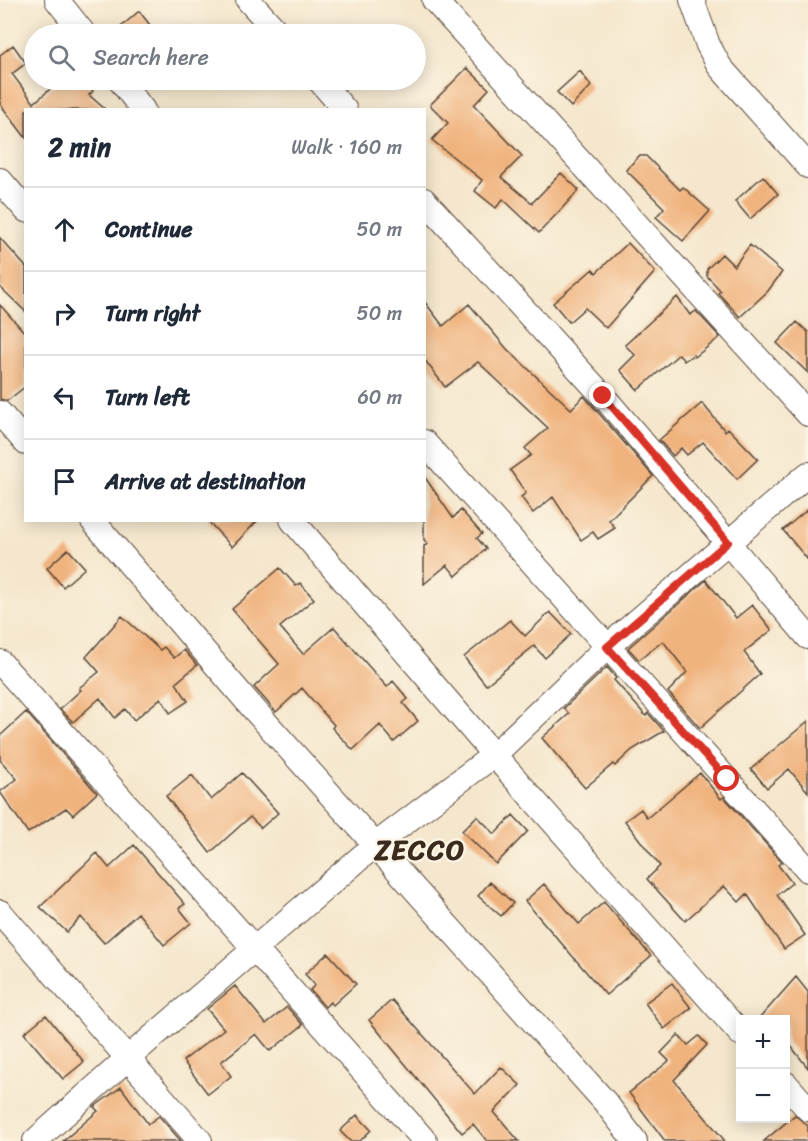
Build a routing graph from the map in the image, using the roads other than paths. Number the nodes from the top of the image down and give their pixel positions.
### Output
1 (57, 0) edge
2 (248, 0) edge
3 (434, 0) edge
4 (692, 0) edge
5 (76, 24) edge
6 (270, 24) edge
7 (128, 90) edge
8 (328, 90) edge
9 (141, 108) edge
10 (343, 108) edge
11 (808, 165) edge
12 (0, 180) edge
13 (426, 202) edge
14 (24, 208) edge
15 (0, 413) edge
16 (808, 414) edge
17 (24, 441) edge
18 (426, 444) edge
19 (808, 474) edge
20 (94, 522) edge
21 (294, 522) edge
22 (728, 542) junction
23 (808, 637) edge
24 (607, 647) junction
25 (0, 662) edge
26 (494, 755) junction
27 (375, 845) junction
28 (808, 870) edge
29 (0, 912) edge
30 (254, 949) junction
31 (736, 1027) edge
32 (128, 1058) junction
33 (790, 1089) edge
34 (808, 1109) edge
35 (35, 1141) edge
36 (200, 1141) edge
37 (425, 1141) edge
38 (635, 1141) edge

1 - 5 street
2 - 6 street
3 - 16 street
4 - 11 street
7 - 9 street
8 - 10 street
12 - 14 street
13 - 22 street
15 - 17 street
18 - 24 street
19 - 22 street
20 - 27 street
21 - 26 street
22 - 23 street
22 - 24 street
24 - 26 street
24 - 28 street
25 - 30 street
26 - 27 street
26 - 31 street
27 - 30 street
27 - 38 street
29 - 32 street
30 - 32 street
30 - 37 street
32 - 35 street
32 - 36 street
33 - 34 street

